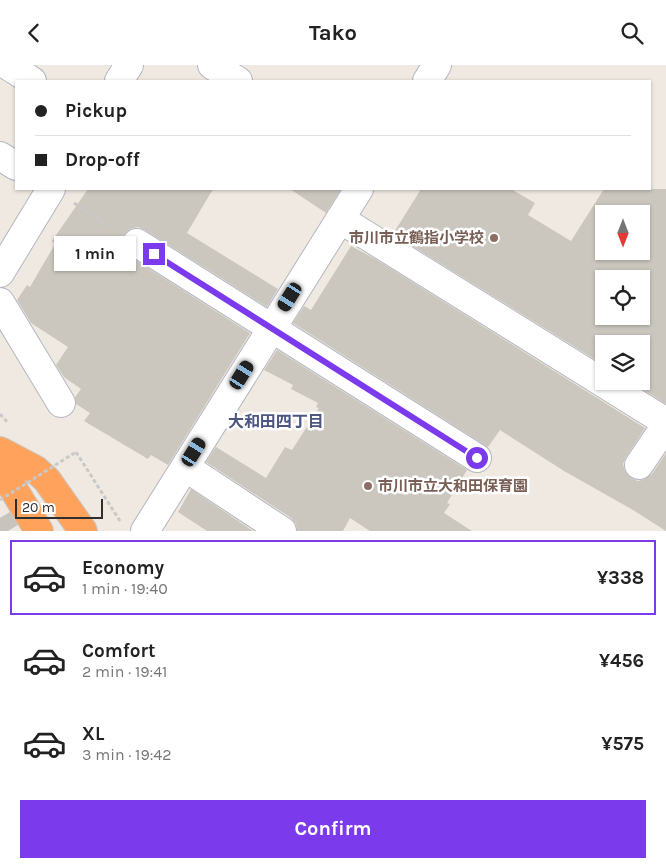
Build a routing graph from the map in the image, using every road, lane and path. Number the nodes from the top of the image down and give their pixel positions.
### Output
1 (7, 65) edge
2 (129, 65) edge
3 (212, 65) edge
4 (437, 65) edge
5 (30, 80) edge
6 (120, 80) edge
7 (236, 80) edge
8 (428, 80) edge
9 (0, 156) edge
10 (15, 165) edge
11 (358, 190) edge
12 (59, 194) edge
13 (340, 219) junction
14 (137, 243) joint
15 (0, 273) edge
16 (0, 302) edge
17 (270, 329) junction
18 (61, 403) dead end
19 (666, 424) edge
20 (0, 451) edge
21 (477, 458) dead end
22 (639, 465) dead end
23 (0, 467) edge
24 (185, 467) junction
25 (0, 500) edge
26 (115, 514) dead end
27 (39, 531) edge
28 (82, 531) edge
29 (145, 531) edge
30 (282, 531) edge

1 - 5 street
2 - 6 street
3 - 7 street
4 - 8 street
9 - 10 street
11 - 13 street
12 - 14 path
12 - 15 street
13 - 17 street
13 - 19 street
14 - 17 street
16 - 18 street
17 - 21 street
17 - 24 street
19 - 22 street
20 - 28 highway
23 - 27 highway
24 - 29 street
24 - 30 street
25 - 26 path, bridge

